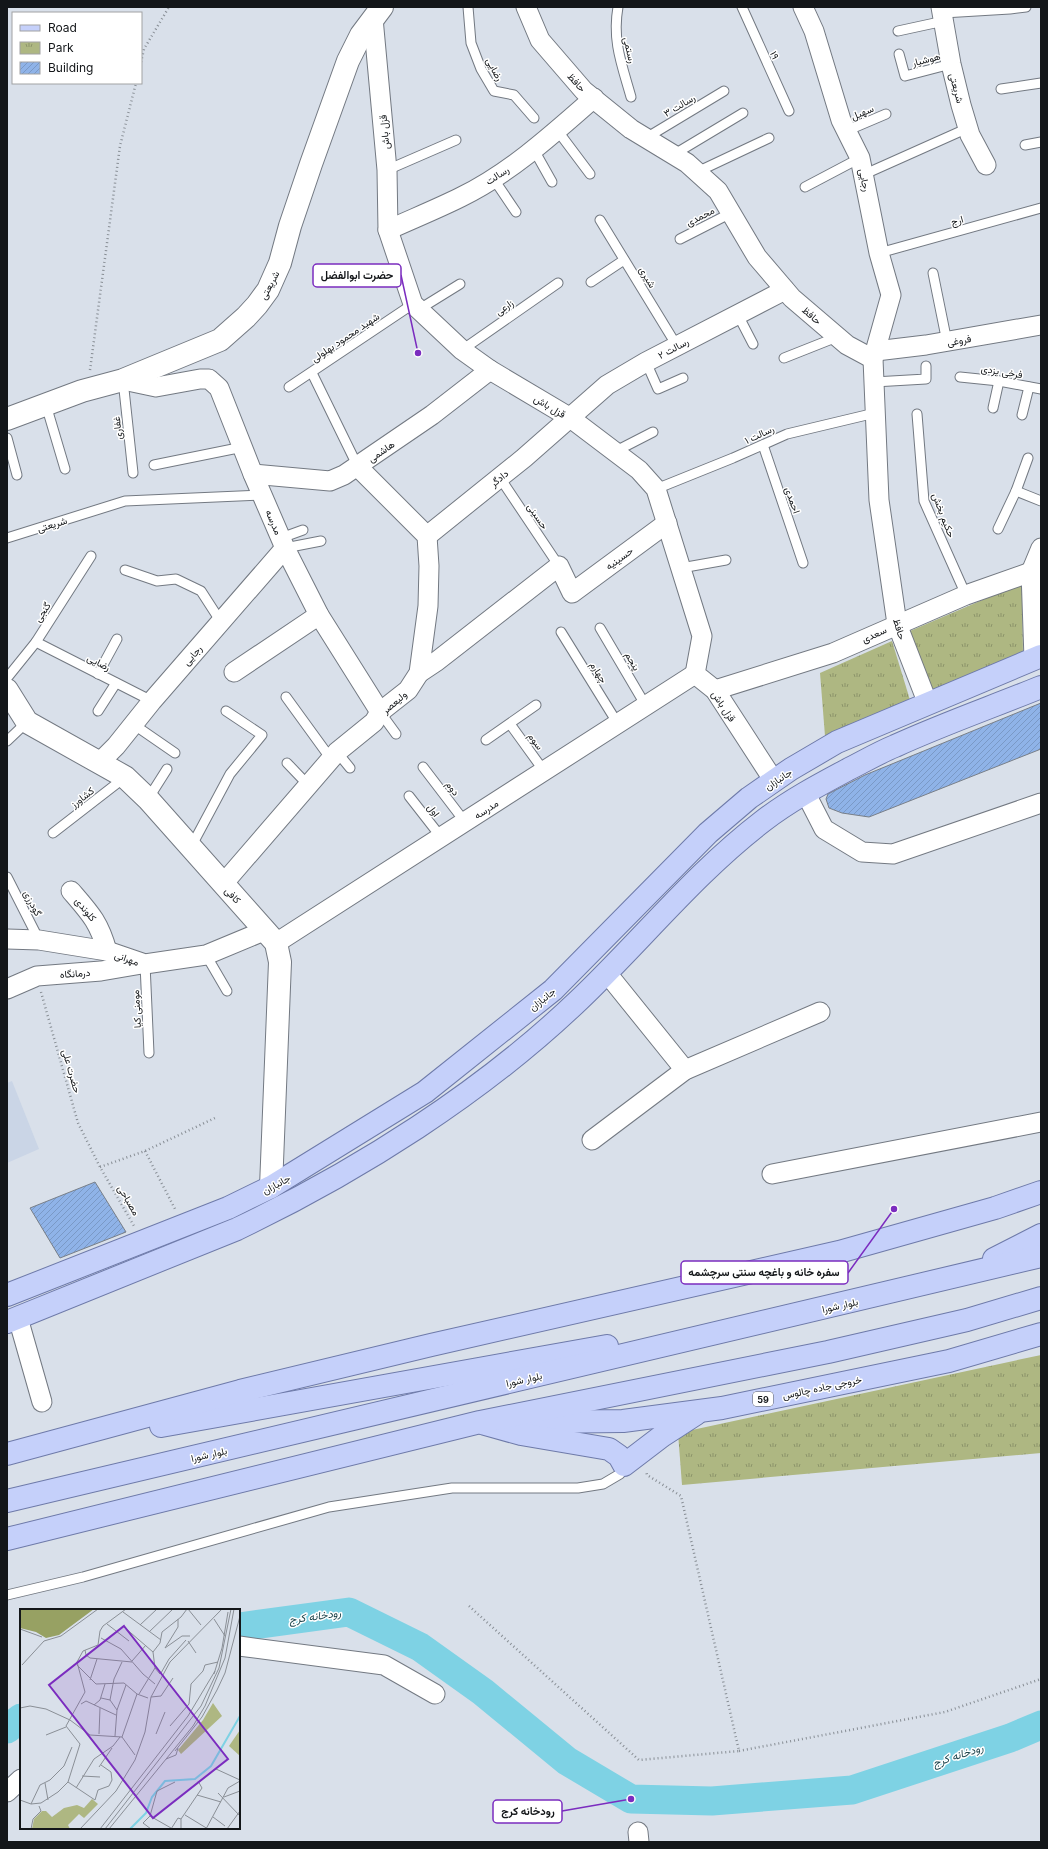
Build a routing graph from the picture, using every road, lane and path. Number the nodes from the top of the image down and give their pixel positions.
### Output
1 (169, 7) edge
2 (468, 7) edge
3 (526, 7) edge
4 (618, 7) edge
5 (742, 7) edge
6 (803, 7) edge
7 (1026, 7) edge
8 (1010, 8) edge
9 (378, 12) edge
10 (943, 14) edge
11 (898, 31) dead end
12 (899, 54) dead end
13 (142, 58) edge
14 (951, 64) junction
15 (1041, 83) edge
16 (136, 84) edge
17 (1001, 89) dead end
18 (724, 91) dead end
19 (631, 97) dead end
20 (594, 98) junction
21 (789, 111) dead end
22 (743, 113) dead end
23 (886, 114) dead end
24 (534, 118) dead end
25 (968, 128) junction
26 (557, 130) junction
27 (846, 131) junction
28 (646, 138) junction
29 (769, 138) dead end
30 (456, 140) dead end
31 (1041, 142) edge
32 (1025, 145) dead end
33 (534, 150) junction
34 (673, 155) junction
35 (986, 165) dead end
36 (862, 166) junction
37 (388, 170) junction
38 (697, 172) junction
39 (590, 174) dead end
40 (493, 178) junction
41 (552, 182) dead end
42 (805, 186) dead end
43 (1041, 208) edge
44 (516, 212) dead end
45 (731, 213) junction
46 (600, 220) dead end
47 (388, 230) junction
48 (680, 239) dead end
49 (879, 253) junction
50 (624, 260) junction
51 (933, 273) dead end
52 (558, 282) dead end
53 (590, 282) dead end
54 (460, 284) dead end
55 (785, 290) junction
56 (416, 307) junction
57 (738, 315) junction
58 (1041, 325) edge
59 (837, 337) junction
60 (947, 342) junction
61 (753, 344) dead end
62 (677, 346) junction
63 (462, 350) junction
64 (874, 355) junction
65 (784, 358) dead end
66 (646, 362) junction
67 (926, 366) dead end
68 (490, 370) junction
69 (312, 373) junction
70 (960, 377) dead end
71 (683, 378) dead end
72 (123, 380) junction
73 (999, 381) junction
74 (874, 382) junction
75 (289, 387) dead end
76 (1029, 387) junction
77 (1041, 389) edge
78 (87, 390) junction
79 (46, 404) junction
80 (993, 408) dead end
81 (875, 413) junction
82 (917, 414) dead end
83 (1022, 415) dead end
84 (569, 417) junction
85 (7, 419) edge
86 (653, 432) dead end
87 (7, 438) edge
88 (762, 445) junction
89 (243, 447) junction
90 (616, 451) junction
91 (1028, 458) dead end
92 (154, 465) dead end
93 (358, 467) junction
94 (65, 469) dead end
95 (133, 473) dead end
96 (253, 474) junction
97 (18, 475) dead end
98 (500, 478) junction
99 (656, 489) junction
100 (1016, 491) junction
101 (263, 495) junction
102 (1041, 501) edge
103 (667, 523) junction
104 (998, 529) dead end
105 (303, 530) dead end
106 (427, 536) junction
107 (7, 538) edge
108 (321, 541) dead end
109 (283, 543) junction
110 (1041, 548) edge
111 (92, 556) dead end
112 (726, 560) dead end
113 (803, 563) dead end
114 (559, 566) junction
115 (680, 568) junction
116 (125, 570) dead end
117 (1036, 572) edge
118 (966, 595) junction
119 (319, 615) junction
120 (221, 622) junction
121 (897, 624) junction
122 (600, 628) dead end
123 (561, 632) dead end
124 (117, 639) dead end
125 (36, 642) junction
126 (1038, 657) edge
127 (234, 672) dead end
128 (1003, 672) junction
129 (419, 673) junction
130 (98, 674) junction
131 (695, 674) junction
132 (7, 678) edge
133 (116, 683) junction
134 (1041, 687) edge
135 (7, 690) edge
136 (715, 690) junction
137 (286, 697) dead end
138 (1013, 698) junction
139 (152, 701) junction
140 (928, 704) junction
141 (536, 705) dead end
142 (646, 706) junction
143 (98, 711) dead end
144 (226, 711) dead end
145 (380, 712) junction
146 (27, 722) junction
147 (133, 724) junction
148 (510, 724) junction
149 (618, 724) junction
150 (396, 734) dead end
151 (486, 740) dead end
152 (7, 741) edge
153 (175, 753) dead end
154 (334, 755) junction
155 (99, 763) junction
156 (287, 763) dead end
157 (423, 767) dead end
158 (350, 768) dead end
159 (167, 769) dead end
160 (544, 771) junction
161 (125, 777) junction
162 (774, 781) junction
163 (308, 786) junction
164 (805, 792) junction
165 (410, 796) dead end
166 (148, 799) junction
167 (1041, 803) edge
168 (465, 822) junction
169 (53, 834) dead end
170 (441, 837) junction
171 (191, 848) junction
172 (7, 877) edge
173 (224, 884) junction
174 (71, 891) dead end
175 (271, 937) junction
176 (7, 938) edge
177 (39, 940) junction
178 (107, 951) junction
179 (206, 955) junction
180 (145, 964) junction
181 (606, 972) junction
182 (37, 976) junction
183 (7, 989) edge
184 (227, 991) dead end
185 (820, 1012) dead end
186 (149, 1053) dead end
187 (685, 1070) junction
188 (215, 1118) dead end
189 (1041, 1122) edge
190 (592, 1140) dead end
191 (144, 1151) junction
192 (100, 1167) junction
193 (772, 1174) dead end
194 (272, 1187) junction
195 (1041, 1192) edge
196 (273, 1212) junction
197 (183, 1226) junction
198 (1041, 1235) edge
199 (144, 1241) junction
200 (1041, 1256) edge
201 (964, 1274) junction
202 (7, 1295) edge
203 (1041, 1298) edge
204 (12, 1320) edge
205 (747, 1327) junction
206 (1041, 1334) edge
207 (42, 1402) dead end
208 (702, 1410) junction
209 (480, 1422) junction
210 (11, 1453) edge
211 (632, 1459) junction
212 (7, 1501) edge
213 (7, 1539) edge
214 (7, 1595) edge
215 (469, 1606) dead end
216 (240, 1646) edge
217 (1041, 1679) edge
218 (435, 1694) dead end
219 (739, 1751) junction
220 (20, 1780) edge
221 (7, 1792) edge

1 - 13 path
2 - 24 lane, رضایی
3 - 20 street, حافظ
4 - 19 lane, رستمی
5 - 21 lane, ۱۹
6 - 27 street, رجایی
7 - 8 lane
8 - 10 lane
9 - 37 street, قزل باش
9 - 72 street, شریعتی
10 - 11 lane
10 - 14 street, شریعتی
12 - 14 lane, هوشیار
14 - 25 street, شریعتی
15 - 17 lane
16 - 78 path
18 - 28 lane, رسالت ۳
20 - 26 street, رسالت
20 - 28 street, حافظ
22 - 34 lane
23 - 27 lane, سهیل
25 - 35 street, شریعتی
25 - 36 lane
26 - 33 street, رسالت
26 - 39 lane
27 - 36 street, رجایی
28 - 34 street, حافظ
29 - 38 lane
30 - 37 lane
31 - 32 lane
33 - 40 street, رسالت
33 - 41 lane
34 - 38 street, حافظ
36 - 42 lane
36 - 49 street, رجایی
37 - 47 street, قزل باش
38 - 45 street, حافظ
40 - 44 lane
40 - 47 street, رسالت
43 - 49 lane, ارج
45 - 48 lane, محمدی
45 - 55 street, حافظ
46 - 50 lane, شیری
47 - 56 street, قزل باش
49 - 64 street, رجایی
50 - 53 lane
50 - 62 lane, شیری
51 - 60 lane
52 - 63 lane, زارعی
54 - 56 lane, شهید محمود بهلولی
55 - 57 street, رسالت ۲
55 - 59 street, حافظ
56 - 63 street, قزل باش
56 - 69 lane, شهید محمود بهلولی
57 - 61 lane
57 - 62 street, رسالت ۲
58 - 60 street, فروغی
59 - 64 street, حافظ
59 - 65 lane
60 - 64 street, فروغی
62 - 66 street, رسالت ۲
63 - 68 street, قزل باش
64 - 74 street, حافظ
66 - 71 lane
66 - 84 street, رسالت ۲
67 - 74 lane
68 - 84 street, قزل باش
68 - 93 street, هاشمی
69 - 75 lane, شهید محمود بهلولی
69 - 93 lane
70 - 73 lane, فرخی یزدی
72 - 78 street, شریعتی
72 - 89 street, مدرسه
72 - 95 lane, غفاری
73 - 76 lane, فرخی یزدی
73 - 80 lane
74 - 81 street, حافظ
76 - 77 lane, فرخی یزدی
76 - 83 lane
78 - 79 street, شریعتی
79 - 85 street, شریعتی
79 - 94 lane
81 - 88 lane, رسالت ۱
81 - 121 street, حافظ
82 - 118 lane, حکیم بخش
84 - 90 street, قزل باش
84 - 98 street, دادگر
86 - 90 lane
87 - 97 lane
88 - 99 lane, رسالت ۱
88 - 113 lane, احمدی
89 - 92 lane
89 - 96 street, مدرسه
90 - 99 street, قزل باش
91 - 100 lane
93 - 96 street, هاشمی
93 - 106 street
96 - 101 street, مدرسه
98 - 106 street, دادگر
98 - 114 lane, حسینی
99 - 103 street, قزل باش
100 - 102 lane
100 - 104 lane
101 - 107 lane, شریعتی
101 - 109 street, مدرسه
103 - 114 street, حسینیه
103 - 115 street, قزل باش
105 - 109 lane
106 - 129 street, ولیعصر
108 - 109 lane
109 - 119 street, مدرسه
109 - 120 street, رجایی
110 - 117 street
111 - 125 lane, گنجی
112 - 115 lane
114 - 129 street
115 - 131 street, قزل باش
116 - 120 lane
117 - 118 street, سعدی
117 - 126 street
118 - 121 street, سعدی
119 - 127 street
119 - 145 street, مدرسه
120 - 139 street, رجایی
121 - 136 street, سعدی
121 - 140 street, حافظ
122 - 142 lane, پنجم
123 - 149 lane, چهارم
124 - 130 lane
125 - 130 lane, رضایی
125 - 132 lane, گنجی
126 - 128 main road, جانبازان
128 - 138 main road
128 - 140 main road, جانبازان
129 - 145 street, ولیعصر
130 - 133 lane, رضایی
131 - 136 street, قزل باش
131 - 142 street, مدرسه
133 - 139 lane, رضایی
133 - 143 lane
134 - 138 main road
135 - 146 street, کافی
136 - 162 street, قزل باش
137 - 154 lane
138 - 164 main road
139 - 147 street, رجایی
140 - 162 main road, جانبازان
141 - 148 lane
142 - 149 street, مدرسه
144 - 171 lane
145 - 150 lane, مدرسه
145 - 154 street, ولیعصر
146 - 152 lane
146 - 155 street, کافی
147 - 153 lane
147 - 155 street, رجایی
148 - 151 lane
148 - 160 lane, سوم
149 - 160 street, مدرسه
154 - 158 lane
154 - 163 street, ولیعصر
155 - 161 street, کافی
156 - 163 lane
157 - 168 lane, دوم
159 - 166 lane
160 - 168 street, مدرسه
161 - 166 street, کافی
161 - 169 lane, کشاورز
162 - 194 main road, جانبازان
163 - 173 street, ولیعصر
164 - 167 street
164 - 181 main road
165 - 170 lane, اول
166 - 171 street, کافی
168 - 170 street, مدرسه
170 - 175 street, مدرسه
171 - 173 street, کافی
172 - 177 lane, گودرزی
173 - 175 street, کافی
174 - 178 street, کلوندی
175 - 179 street, مهرانی
175 - 194 street
176 - 177 street, مهرانی
177 - 178 street, مهرانی
178 - 180 street, مهرانی
179 - 180 street, مهرانی
179 - 184 lane
180 - 182 street, درمانگاه
180 - 186 lane, مومنی کیا
181 - 187 street
181 - 196 main road
182 - 183 street, درمانگاه
182 - 192 path, حضرت علی
185 - 187 street
187 - 190 street
188 - 191 path
189 - 193 street
191 - 192 path
191 - 197 path
192 - 199 path, مصباحی
194 - 196 main road
194 - 197 main road, جانبازان
195 - 210 main road
196 - 204 main road
197 - 199 main road, جانبازان
198 - 201 main road
199 - 202 main road, جانبازان
200 - 201 main road, بلوار شورا
201 - 205 main road, بلوار شورا
203 - 209 main road
204 - 207 street
205 - 210 main road
205 - 212 main road, بلوار شورا
206 - 208 main road, خروجی جاده چالوس / 59
208 - 209 main road, خروجی جاده چالوس / 59
208 - 211 main road
209 - 211 main road
209 - 213 main road
211 - 214 lane
211 - 219 path
215 - 219 path
216 - 218 street
217 - 219 path
220 - 221 street

